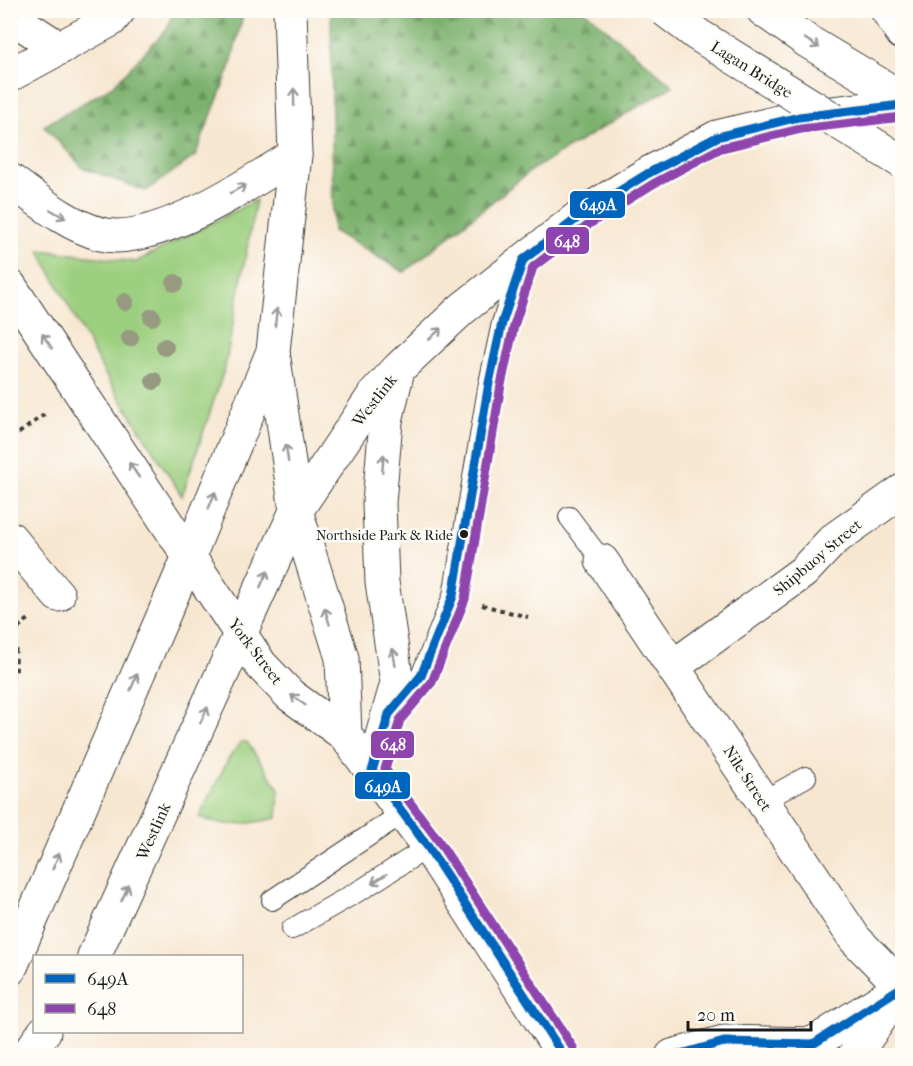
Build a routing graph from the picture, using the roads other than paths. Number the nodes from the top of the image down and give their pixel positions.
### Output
1 (119, 10) edge
2 (290, 10) edge
3 (665, 10) edge
4 (763, 10) edge
5 (887, 10) edge
6 (10, 16) edge
7 (903, 33) edge
8 (59, 48) junction
9 (10, 75) edge
10 (903, 98) edge
11 (903, 105) edge
12 (295, 155) junction
13 (903, 162) edge
14 (10, 180) edge
15 (523, 260) junction
16 (10, 286) edge
17 (273, 351) junction
18 (398, 369) junction
19 (903, 491) edge
20 (296, 511) junction
21 (569, 517) dead end
22 (10, 538) edge
23 (190, 554) junction
24 (602, 561) joint
25 (58, 595) road end
26 (239, 632) junction
27 (674, 666) junction
28 (389, 714) junction
29 (345, 735) junction
30 (372, 771) junction
31 (806, 777) dead end
32 (763, 801) junction
33 (403, 813) junction
34 (428, 847) junction
35 (272, 900) dead end
36 (292, 929) dead end
37 (95, 955) edge
38 (10, 969) edge
39 (903, 987) edge
40 (43, 1033) edge
41 (804, 1050) edge
42 (27, 1056) edge
43 (564, 1056) edge
44 (672, 1056) edge
45 (854, 1056) edge

1 - 8 main road
12 -> 2 main road
3 - 13 main road, Lagan Bridge, bridge
4 -> 10 main road
5 - 7 main road
6 - 8 main road
8 - 9 main road
11 - 15 main road, Westlink
14 -> 12 main road
17 -> 12 main road
18 -> 15 main road, Westlink
15 - 28 lane
23 -> 16 main road, York Street
20 -> 17 main road
23 -> 17 main road
18 - 20 main road, Westlink
28 -> 18 main road
19 - 27 main road, Shipbuoy Street
26 -> 20 main road, Westlink
29 -> 20 main road
21 - 24 lane
22 - 25 main road
23 - 26 main road, York Street
38 -> 23 main road
24 - 27 main road, Nile Street
29 -> 26 main road, York Street
37 -> 26 main road, Westlink
27 - 32 main road, Nile Street
28 - 30 main road
29 - 30 main road, York Street
30 - 33 main road, York Street
31 - 32 lane
32 - 39 main road, Nile Street
33 - 34 main road, York Street
33 - 35 lane
34 -> 36 lane
34 - 43 main road, York Street
39 - 41 main road
39 - 45 main road
40 - 42 main road
41 - 44 main road

